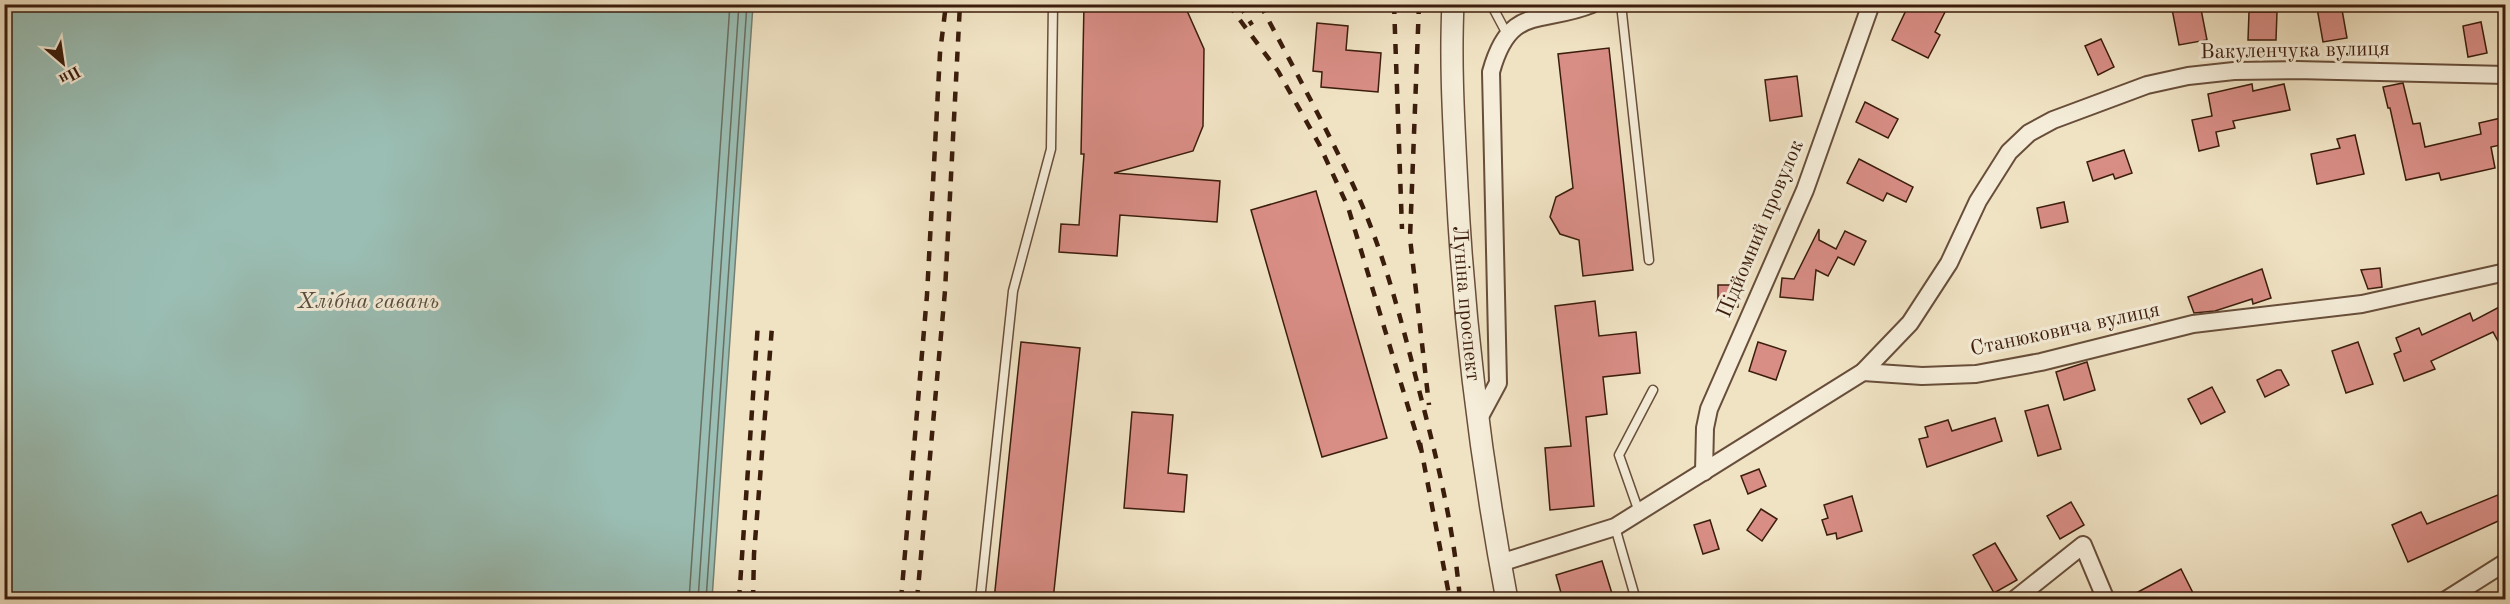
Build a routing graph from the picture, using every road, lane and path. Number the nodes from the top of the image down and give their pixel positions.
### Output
1 (1053, 4) edge
2 (1453, 4) edge
3 (1491, 4) edge
4 (1592, 4) edge
5 (1620, 4) edge
6 (1871, 4) edge
7 (1565, 8) edge
8 (1508, 36) junction
9 (2505, 75) edge
10 (1649, 260) dead end
11 (2505, 272) edge
12 (1863, 372) junction
13 (1653, 390) dead end
14 (1477, 423) junction
15 (1704, 472) junction
16 (1639, 512) junction
17 (1615, 528) junction
18 (2505, 562) edge
19 (1500, 563) junction
20 (981, 600) edge
21 (1507, 600) edge
22 (1636, 600) edge
23 (2013, 600) edge
24 (2106, 600) edge
25 (2446, 600) edge

1 - 20 lane
2 - 14 street, Луніна проспект
3 - 8 lane
4 - 7 street
5 - 10 lane
6 - 15 street, Підйомний провулок
7 - 8 street
8 - 14 street
9 - 12 street, Вакуленчука вулиця
11 - 12 street, Станюковича вулиця
12 - 15 street
13 - 16 lane
14 - 19 street, Луніна проспект
15 - 16 street
16 - 17 street
17 - 19 street
17 - 22 lane
18 - 25 street
19 - 21 street, Луніна проспект
23 - 24 street

